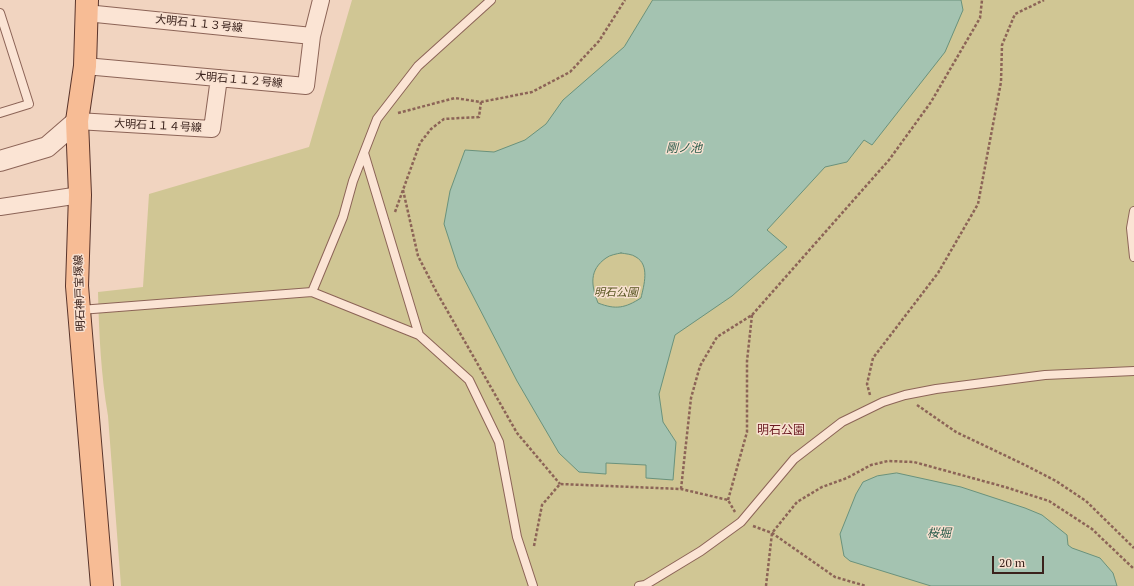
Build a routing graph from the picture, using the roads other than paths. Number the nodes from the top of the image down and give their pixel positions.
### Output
1 (321, 0) edge
2 (491, 0) edge
3 (87, 6) edge
4 (0, 13) edge
5 (312, 36) junction
6 (85, 66) junction
7 (220, 78) junction
8 (0, 113) edge
9 (77, 121) junction
10 (364, 153) junction
11 (0, 161) edge
12 (80, 195) junction
13 (0, 207) edge
14 (1134, 211) edge
15 (1134, 257) edge
16 (312, 292) junction
17 (79, 310) junction
18 (419, 334) junction
19 (1134, 371) edge
20 (102, 586) edge
21 (533, 586) edge
22 (639, 586) edge

1 - 5 street, 大明石１１２号線
2 - 10 lane
3 - 5 street, 大明石１１３号線
3 - 6 main road, 明石神戸宝塚線
4 - 8 lane
5 - 7 street, 大明石１１２号線
6 - 7 street, 大明石１１２号線
6 - 9 main road, 明石神戸宝塚線
7 - 9 street, 大明石１１４号線
9 - 11 street
9 - 12 main road, 明石神戸宝塚線
10 - 16 lane
10 - 18 lane
12 - 13 street
12 - 17 main road, 明石神戸宝塚線
14 - 15 lane
16 - 17 lane
16 - 18 lane
17 - 20 main road, 明石神戸宝塚線
18 - 21 lane
19 - 22 lane

